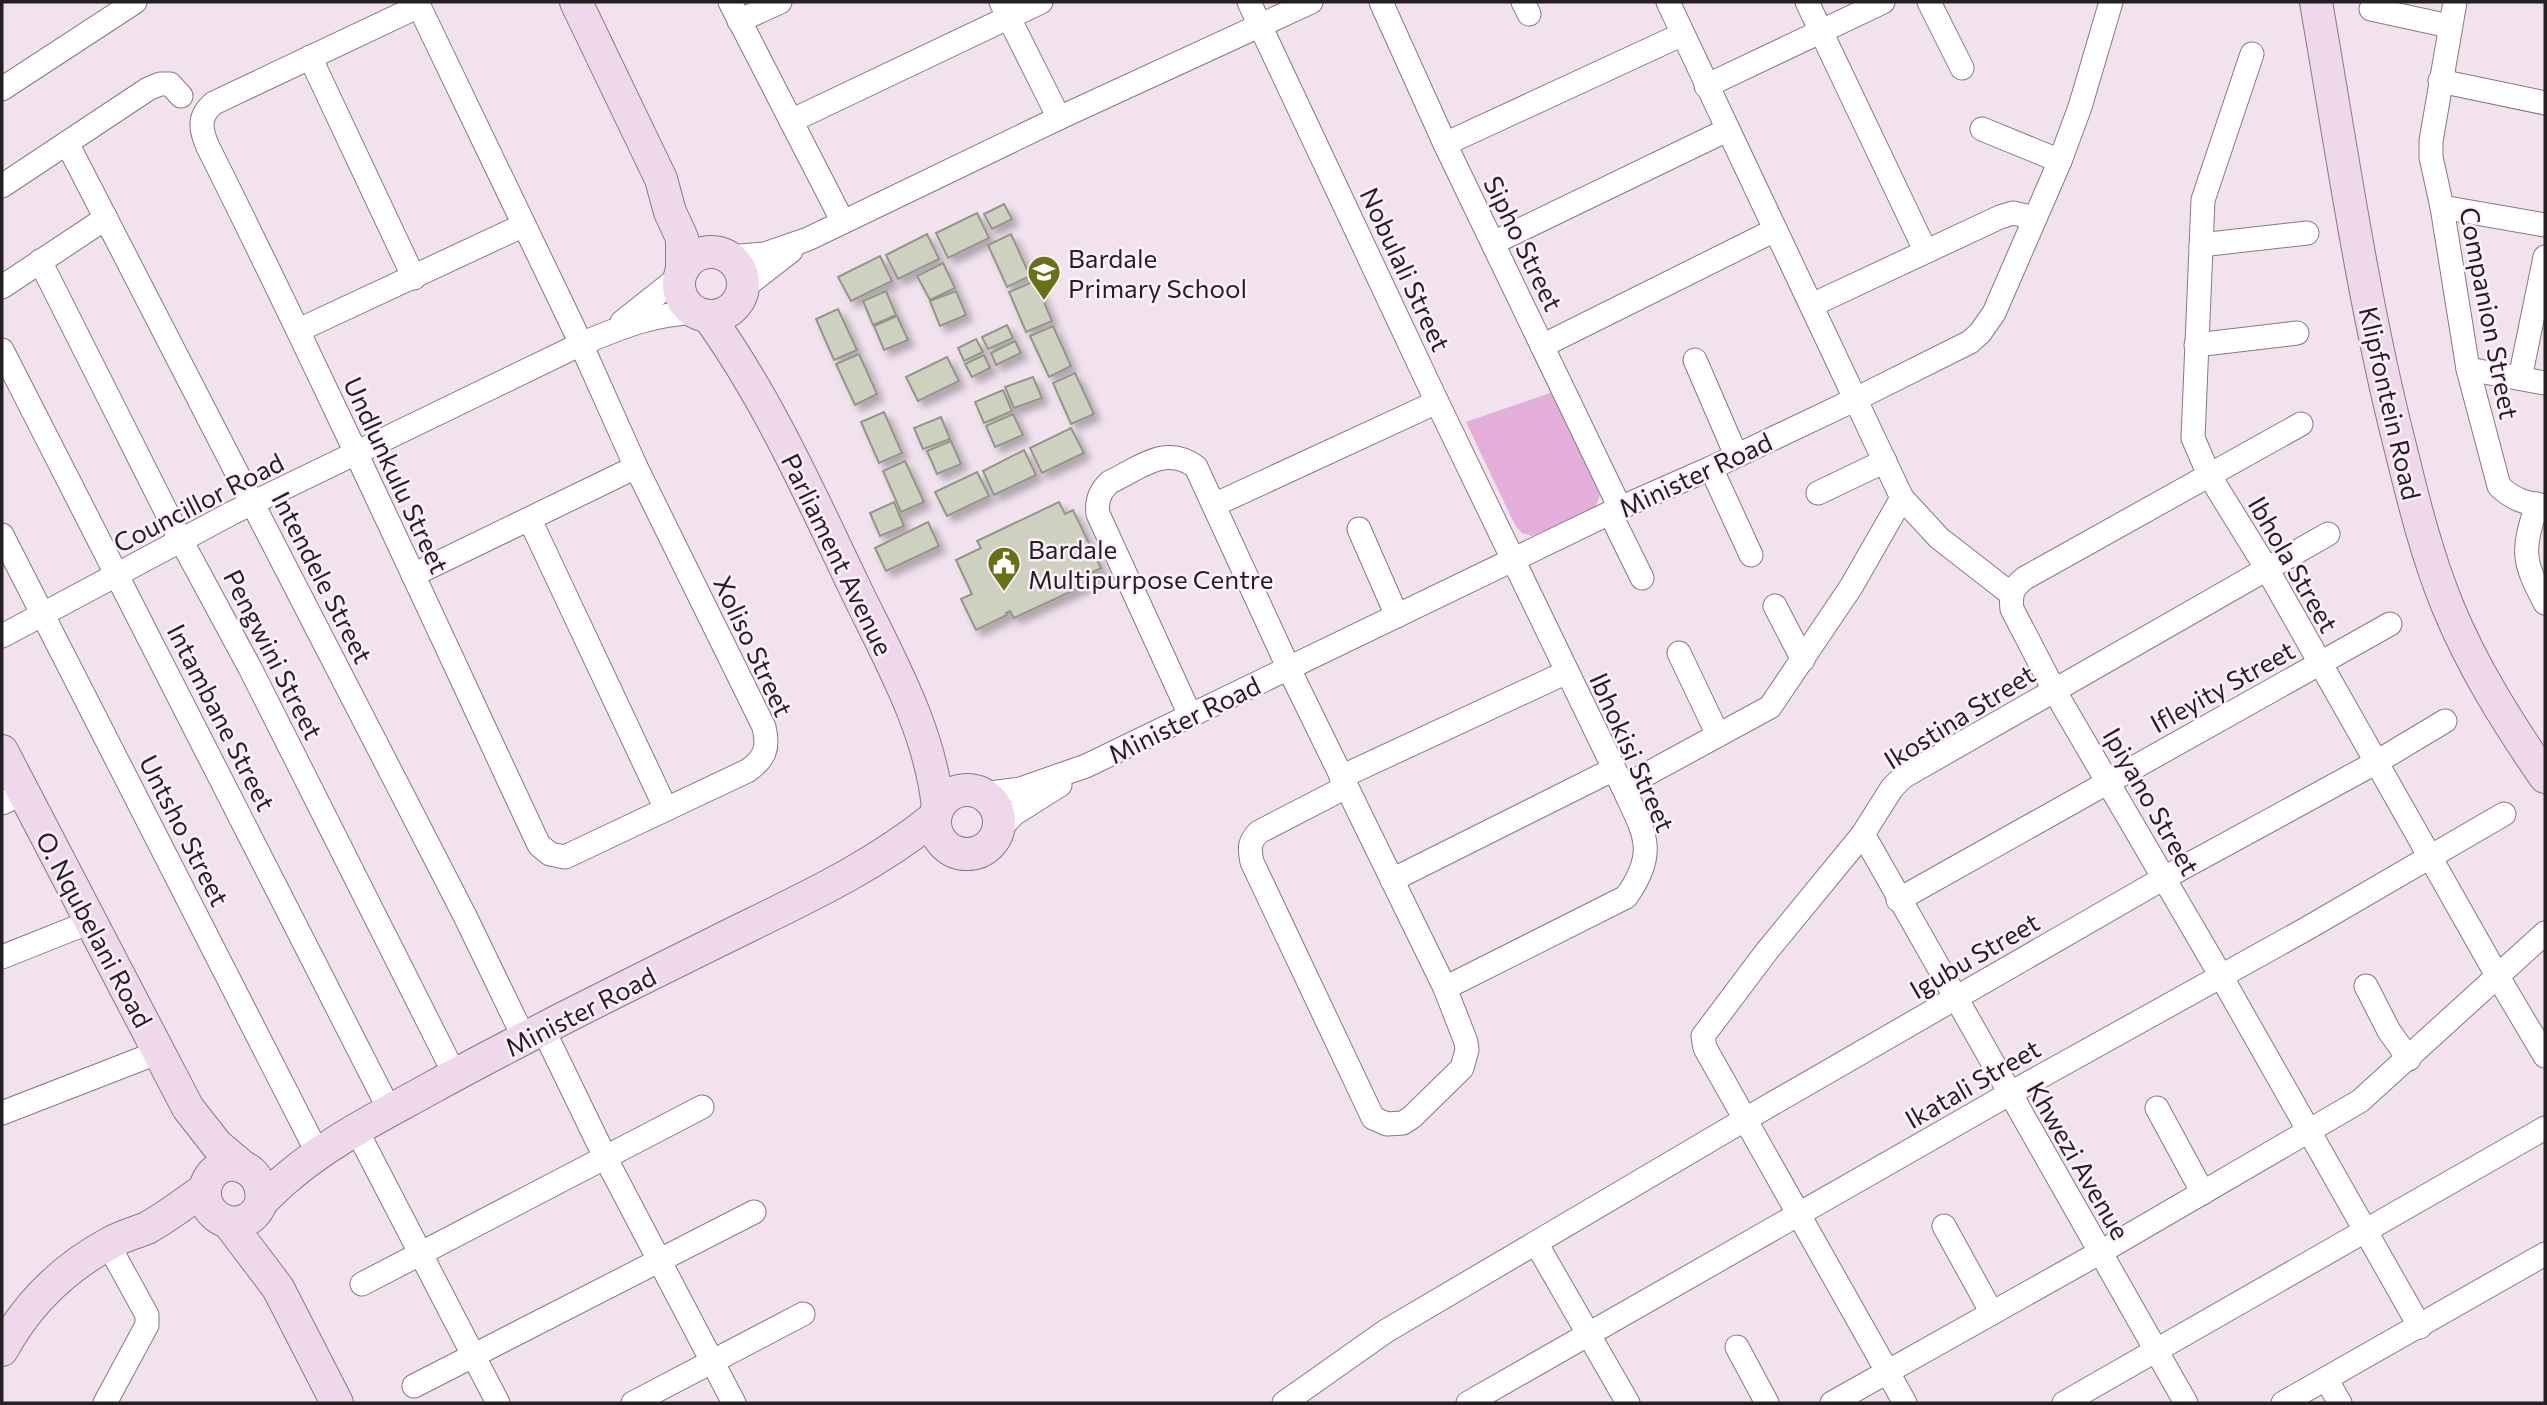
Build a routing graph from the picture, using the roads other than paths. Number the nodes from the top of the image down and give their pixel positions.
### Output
1 (135, 2) edge
2 (576, 2) edge
3 (780, 2) edge
4 (1041, 2) edge
5 (1249, 2) edge
6 (1311, 2) edge
7 (1381, 2) edge
8 (1668, 2) edge
9 (1807, 2) edge
10 (1883, 2) edge
11 (1929, 2) edge
12 (2111, 2) edge
13 (2316, 2) edge
14 (2455, 2) edge
15 (418, 4) edge
16 (1004, 9) edge
17 (2371, 9) dead end
18 (734, 11) edge
19 (1261, 26) junction
20 (2449, 26) junction
21 (1821, 31) junction
22 (1683, 34) junction
23 (2252, 54) dead end
24 (310, 58) junction
25 (1962, 68) dead end
26 (2440, 81) junction
27 (1706, 86) junction
28 (2, 89) edge
29 (181, 96) dead end
30 (2545, 103) edge
31 (1059, 118) junction
32 (791, 121) junction
33 (1982, 129) dead end
34 (1727, 130) junction
35 (67, 143) junction
36 (1445, 144) junction
37 (2060, 161) junction
38 (661, 179) junction
39 (2, 186) edge
40 (2442, 207) junction
41 (106, 218) junction
42 (2035, 218) junction
43 (843, 222) junction
44 (524, 225) junction
45 (2545, 225) edge
46 (1775, 230) junction
47 (2308, 233) dead end
48 (808, 239) junction
49 (1493, 243) junction
50 (2202, 245) junction
51 (1925, 250) junction
52 (723, 255) junction
53 (2545, 257) edge
54 (40, 261) junction
55 (681, 273) junction
56 (414, 278) junction
57 (2, 287) edge
58 (740, 295) junction
59 (1812, 305) junction
60 (703, 315) junction
61 (299, 330) junction
62 (612, 331) junction
63 (2297, 333) dead end
64 (581, 344) junction
65 (2196, 345) junction
66 (1542, 346) junction
67 (2, 350) edge
68 (1696, 360) dead end
69 (2468, 369) junction
70 (2519, 377) junction
71 (2545, 383) edge
72 (1854, 400) junction
73 (763, 401) junction
74 (1437, 402) junction
75 (2301, 424) dead end
76 (355, 454) junction
77 (1736, 455) junction
78 (1885, 461) junction
79 (636, 467) junction
80 (1712, 468) junction
81 (2209, 475) junction
82 (1818, 493) dead end
83 (1902, 498) junction
84 (254, 503) junction
85 (1214, 505) junction
86 (2541, 505) edge
87 (1615, 511) junction
88 (530, 520) junction
89 (1359, 529) dead end
90 (2329, 534) dead end
91 (2, 535) edge
92 (183, 539) junction
93 (1751, 555) dead end
94 (1513, 559) junction
95 (2267, 569) junction
96 (116, 575) junction
97 (413, 575) junction
98 (1642, 578) dead end
99 (2011, 594) junction
100 (2545, 603) edge
101 (1775, 606) dead end
102 (42, 614) junction
103 (1397, 616) junction
104 (2390, 624) dead end
105 (2, 636) edge
106 (1679, 653) dead end
107 (1803, 660) junction
108 (2319, 664) junction
109 (1289, 669) junction
110 (1567, 672) junction
111 (2054, 690) junction
112 (913, 708) junction
113 (1190, 715) junction
114 (2445, 721) dead end
115 (1718, 735) junction
116 (2, 751) edge
117 (2375, 763) junction
118 (1086, 766) junction
119 (2545, 777) edge
120 (1619, 778) junction
121 (2108, 781) junction
122 (1344, 782) junction
123 (978, 793) junction
124 (13, 798) edge
125 (666, 809) junction
126 (937, 813) junction
127 (2504, 814) dead end
128 (998, 831) junction
129 (1863, 834) junction
130 (954, 851) junction
131 (550, 854) joint
132 (2431, 856) junction
133 (847, 877) junction
134 (2164, 878) junction
135 (1392, 880) junction
136 (1898, 900) junction
137 (90, 922) junction
138 (2545, 933) edge
139 (2, 957) edge
140 (2221, 976) junction
141 (2498, 977) junction
142 (2366, 986) dead end
143 (1445, 988) junction
144 (1954, 998) junction
145 (534, 1034) junction
146 (2543, 1046) edge
147 (159, 1052) junction
148 (2409, 1059) junction
149 (455, 1075) junction
150 (2009, 1094) junction
151 (702, 1107) dead end
152 (188, 1108) junction
153 (2157, 1108) dead end
154 (390, 1111) junction
155 (2, 1113) edge
156 (1744, 1120) junction
157 (2545, 1128) edge
158 (356, 1129) junction
159 (2307, 1131) junction
160 (317, 1152) junction
161 (605, 1157) junction
162 (244, 1167) junction
163 (2203, 1193) junction
164 (214, 1202) junction
165 (260, 1206) junction
166 (754, 1212) dead end
167 (1798, 1215) junction
168 (1944, 1226) dead end
169 (2364, 1230) junction
170 (1535, 1243) junction
171 (108, 1244) junction
172 (421, 1252) junction
173 (2099, 1253) junction
174 (2545, 1254) edge
175 (658, 1260) junction
176 (362, 1284) dead end
177 (278, 1288) junction
178 (1992, 1313) junction
179 (803, 1314) dead end
180 (2420, 1327) junction
181 (1588, 1334) junction
182 (1737, 1347) dead end
183 (2, 1350) edge
184 (2156, 1350) junction
185 (474, 1356) junction
186 (712, 1362) junction
187 (1888, 1372) junction
188 (2326, 1379) junction
189 (414, 1386) dead end
190 (104, 1403) edge
191 (337, 1403) edge
192 (498, 1403) edge
193 (633, 1403) edge
194 (734, 1403) edge
195 (1284, 1403) edge
196 (1468, 1403) edge
197 (1628, 1403) edge
198 (1767, 1403) edge
199 (1832, 1403) edge
200 (1905, 1403) edge
201 (2064, 1403) edge
202 (2186, 1403) edge
203 (2283, 1403) edge
204 (2340, 1403) edge

1 - 28 street
2 - 38 street
3 - 18 street
4 - 16 street
5 - 19 street, Nobulali Street
6 - 19 street
7 - 36 street, Sipho Street
8 - 22 street
9 - 21 street
10 - 21 street
11 - 25 street
12 - 37 street, Minister Road
13 - 119 street, Klipfontein Road
14 - 20 street, Companion Street
15 - 24 street
15 - 44 street, Xoliso Street
16 - 31 street
16 - 32 street
17 - 20 street
18 - 32 street
19 - 31 street
19 - 74 street, Nobulali Street
20 - 26 street, Companion Street
21 - 27 street
21 - 51 street
22 - 27 street
22 - 36 street
23 - 50 street, Ibhola Street
24 - 56 street
24 - 61 street, Undlunkulu Street
26 - 30 street
26 - 40 street, Companion Street
27 - 34 street
29 - 35 street
31 - 43 street
32 - 43 street
33 - 37 street
34 - 46 street
34 - 49 street
35 - 39 street
35 - 41 street, Intendele Street
36 - 49 street, Sipho Street
37 - 42 street, Minister Road
38 - 52 street
38 - 55 street
40 - 45 street
40 - 69 street, Companion Street
41 - 54 street
41 - 84 street, Intendele Street
42 - 51 street
42 - 72 street, Minister Road
43 - 48 street
44 - 56 street
44 - 64 street, Xoliso Street
46 - 59 street
46 - 66 street
47 - 50 street
48 - 52 street
48 - 58 street
49 - 66 street, Sipho Street
50 - 65 street, Ibhola Street
51 - 59 street
52 - 55 street
52 - 58 street
53 - 70 street
54 - 57 street
54 - 92 street, Pengwini Street
55 - 60 street
55 - 62 street, Councillor Road
56 - 61 street
58 - 60 street
58 - 73 street, Parliament Avenue
59 - 72 street
60 - 62 street, Councillor Road
60 - 73 street, Parliament Avenue
61 - 76 street, Undlunkulu Street
62 - 64 street, Councillor Road
63 - 65 street
64 - 76 street, Councillor Road
64 - 79 street, Xoliso Street
65 - 81 street, Ibhola Street
66 - 87 street, Sipho Street
67 - 96 street, Intambane Street
68 - 77 street
69 - 70 street
69 - 86 street, Companion Street
70 - 71 street
72 - 77 street, Minister Road
72 - 78 street
73 - 112 street, Parliament Avenue
74 - 85 street
74 - 94 street, Nobulali Street
75 - 81 street
76 - 84 street, Councillor Road
76 - 97 street, Undlunkulu Street
77 - 80 street, Minister Road
78 - 82 street
78 - 83 street
79 - 88 street
79 - 125 street, Xoliso Street
80 - 87 street, Minister Road
80 - 93 street
81 - 95 street, Ibhola Street
81 - 99 street
83 - 99 street
83 - 107 street
84 - 92 street, Councillor Road
84 - 145 street, Intendele Street
85 - 109 street
85 - 113 street
86 - 100 street, Companion Street
87 - 94 street, Minister Road
87 - 98 street, Sipho Street
88 - 97 street
88 - 125 street
89 - 103 street
90 - 95 street, Ikostina Street
91 - 102 street, Untsho Street
92 - 96 street, Councillor Road
92 - 149 street, Pengwini Street
94 - 103 street, Minister Road
94 - 110 street, Ibhokisi Street
95 - 108 street, Ibhola Street
95 - 111 street, Ikostina Street
96 - 102 street, Councillor Road
96 - 154 street, Intambane Street
97 - 131 street, Undlunkulu Street
99 - 111 street, Ipiyano Street
101 - 107 street
102 - 105 street, Councillor Road
102 - 160 street, Untsho Street
103 - 109 street, Minister Road
104 - 108 street, Ifleyity Street
106 - 115 street
107 - 115 street
108 - 117 street, Ibhola Street
108 - 121 street, Ifleyity Street
109 - 113 street, Minister Road
109 - 122 street
110 - 120 street, Ibhokisi Street
110 - 122 street
111 - 121 street, Ipiyano Street
111 - 129 street, Ikostina Street
112 - 123 street, Parliament Avenue
112 - 126 street, Parliament Avenue
113 - 118 street, Minister Road
114 - 117 street, Igubu Street
115 - 120 street
116 - 124 street, O. Nqubelani Road
117 - 132 street, Ibhola Street
117 - 134 street, Igubu Street
118 - 123 street, Minister Road
118 - 128 street, Minister Road
120 - 135 street
120 - 143 street, Ibhokisi Street
121 - 134 street, Ipiyano Street
121 - 136 street, Ifleyity Street
122 - 135 street
122 - 143 street
123 - 126 street
123 - 128 street
124 - 137 street, O. Nqubelani Road
125 - 131 street, Xoliso Street
126 - 130 street
126 - 133 street, Minister Road
127 - 132 street, Ikatali Street
128 - 130 street
129 - 136 street, Khwezi Avenue
129 - 156 street, Ikostina Street
130 - 133 street, Minister Road
132 - 140 street, Ikatali Street
132 - 141 street, Ibhola Street
133 - 145 street, Minister Road
134 - 140 street, Ipiyano Street
134 - 144 street, Igubu Street
135 - 143 street
136 - 144 street, Khwezi Avenue
137 - 139 street
137 - 147 street, O. Nqubelani Road
138 - 141 street
140 - 150 street, Ikatali Street
140 - 159 street, Ipiyano Street
141 - 146 street, Ibhola Street
141 - 148 street
142 - 148 street
144 - 150 street, Khwezi Avenue
144 - 156 street, Igubu Street
145 - 149 street, Minister Road
145 - 161 street, Intendele Street
147 - 152 street, O. Nqubelani Road
147 - 155 street
148 - 159 street
149 - 154 street, Minister Road
150 - 167 street, Ikatali Street
150 - 173 street, Khwezi Avenue
151 - 161 street
152 - 162 street, O. Nqubelani Road
152 - 164 street, O. Nqubelani Road
153 - 163 street
154 - 158 street, Minister Road
156 - 167 street
156 - 170 street, Igubu Street
157 - 169 street
158 - 160 street, Minister Road
158 - 172 street
159 - 163 street
159 - 169 street, Ipiyano Street
160 - 162 street, Minister Road
160 - 165 street, Minister Road
161 - 172 street
161 - 175 street, Intendele Street
162 - 164 street
162 - 165 street
163 - 173 street
164 - 165 street
164 - 171 street
164 - 177 street
165 - 177 street
166 - 175 street
167 - 181 street, Ikatali Street
167 - 187 street
168 - 178 street
169 - 180 street, Ipiyano Street
169 - 184 street
170 - 181 street
170 - 195 street, Igubu Street
171 - 183 street
171 - 190 street
172 - 176 street
172 - 185 street
173 - 178 street
173 - 184 street, Khwezi Avenue
174 - 180 street
175 - 185 street
175 - 186 street, Intendele Street
177 - 191 street
178 - 187 street
179 - 186 street
180 - 188 street
181 - 196 street, Ikatali Street
181 - 197 street
182 - 198 street
184 - 201 street
184 - 202 street, Khwezi Avenue
185 - 189 street
185 - 192 street
186 - 193 street
186 - 194 street, Intendele Street
187 - 199 street
187 - 200 street
188 - 203 street
188 - 204 street

